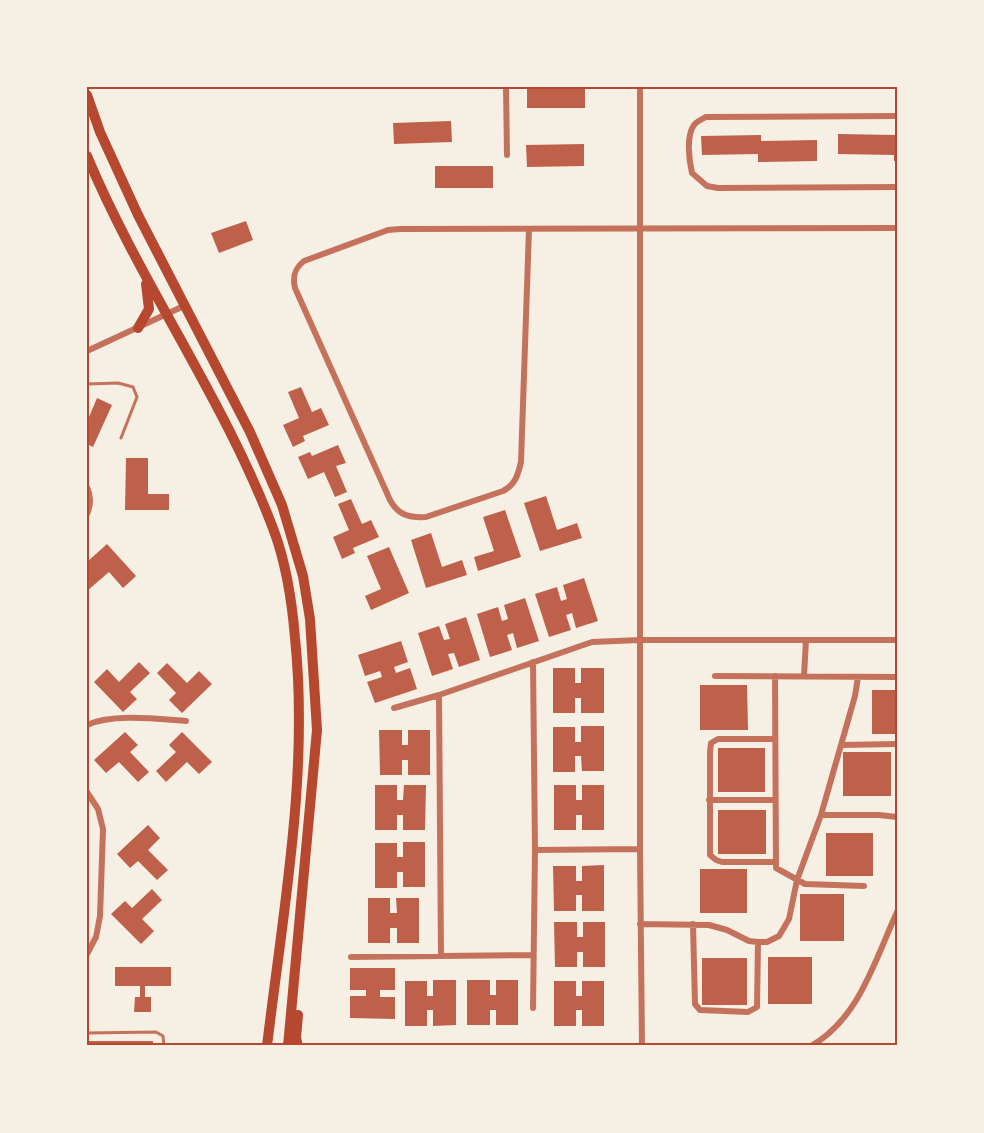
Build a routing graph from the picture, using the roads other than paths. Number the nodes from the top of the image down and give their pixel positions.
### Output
1 (506, 87) edge
2 (640, 87) edge
3 (87, 95) edge
4 (897, 116) edge
5 (507, 155) dead end
6 (87, 156) edge
7 (897, 187) edge
8 (641, 228) junction
9 (897, 228) edge
10 (529, 229) junction
11 (144, 273) junction
12 (186, 305) junction
13 (167, 315) junction
14 (138, 328) junction
15 (87, 351) edge
16 (87, 384) edge
17 (121, 438) dead end
18 (87, 486) edge
19 (87, 514) edge
20 (640, 640) junction
21 (806, 640) junction
22 (897, 640) edge
23 (533, 662) junction
24 (715, 676) dead end
25 (775, 676) junction
26 (804, 676) junction
27 (897, 676) edge
28 (858, 677) junction
29 (439, 695) junction
30 (394, 708) dead end
31 (186, 721) dead end
32 (87, 725) edge
33 (775, 739) junction
34 (897, 744) edge
35 (841, 745) junction
36 (87, 792) edge
37 (709, 800) junction
38 (774, 800) junction
39 (821, 815) junction
40 (897, 817) edge
41 (640, 849) junction
42 (535, 850) junction
43 (774, 862) junction
44 (797, 880) junction
45 (864, 886) dead end
46 (897, 912) edge
47 (640, 924) junction
48 (693, 924) junction
49 (758, 942) junction
50 (298, 951) junction
51 (87, 954) edge
52 (533, 955) junction
53 (441, 956) junction
54 (351, 957) dead end
55 (533, 1008) dead end
56 (87, 1033) edge
57 (164, 1046) edge
58 (267, 1046) edge
59 (288, 1046) edge
60 (298, 1046) edge
61 (642, 1046) edge
62 (811, 1046) edge

1 - 5 street
2 - 8 street
3 - 12 main road
4 - 7 street
6 - 11 main road
8 - 9 street
8 - 10 street
8 - 20 street
10 - 10 street
11 - 13 main road
11 - 14 main road
12 - 13 street
12 - 50 main road
13 - 14 street
13 - 58 main road
14 - 15 street
16 - 17 lane
18 - 19 street
20 - 21 street
20 - 23 street
20 - 41 street
21 - 22 street
21 - 26 street
23 - 29 street
23 - 42 street
24 - 25 street
25 - 26 street
25 - 33 street
26 - 28 street
27 - 28 street
28 - 35 street
29 - 30 street
29 - 53 street
31 - 32 street
33 - 37 street
33 - 38 street
34 - 35 street
35 - 39 street
36 - 51 street
37 - 38 street
37 - 43 street
38 - 43 street
39 - 40 street
39 - 44 street
41 - 42 street
41 - 47 street
42 - 52 street
43 - 44 street
44 - 45 street
44 - 49 street
46 - 62 street
47 - 48 street
47 - 61 street
48 - 49 street
48 - 49 street
50 - 59 main road
50 - 60 main road
52 - 53 street
52 - 55 street
53 - 54 street
56 - 57 lane

